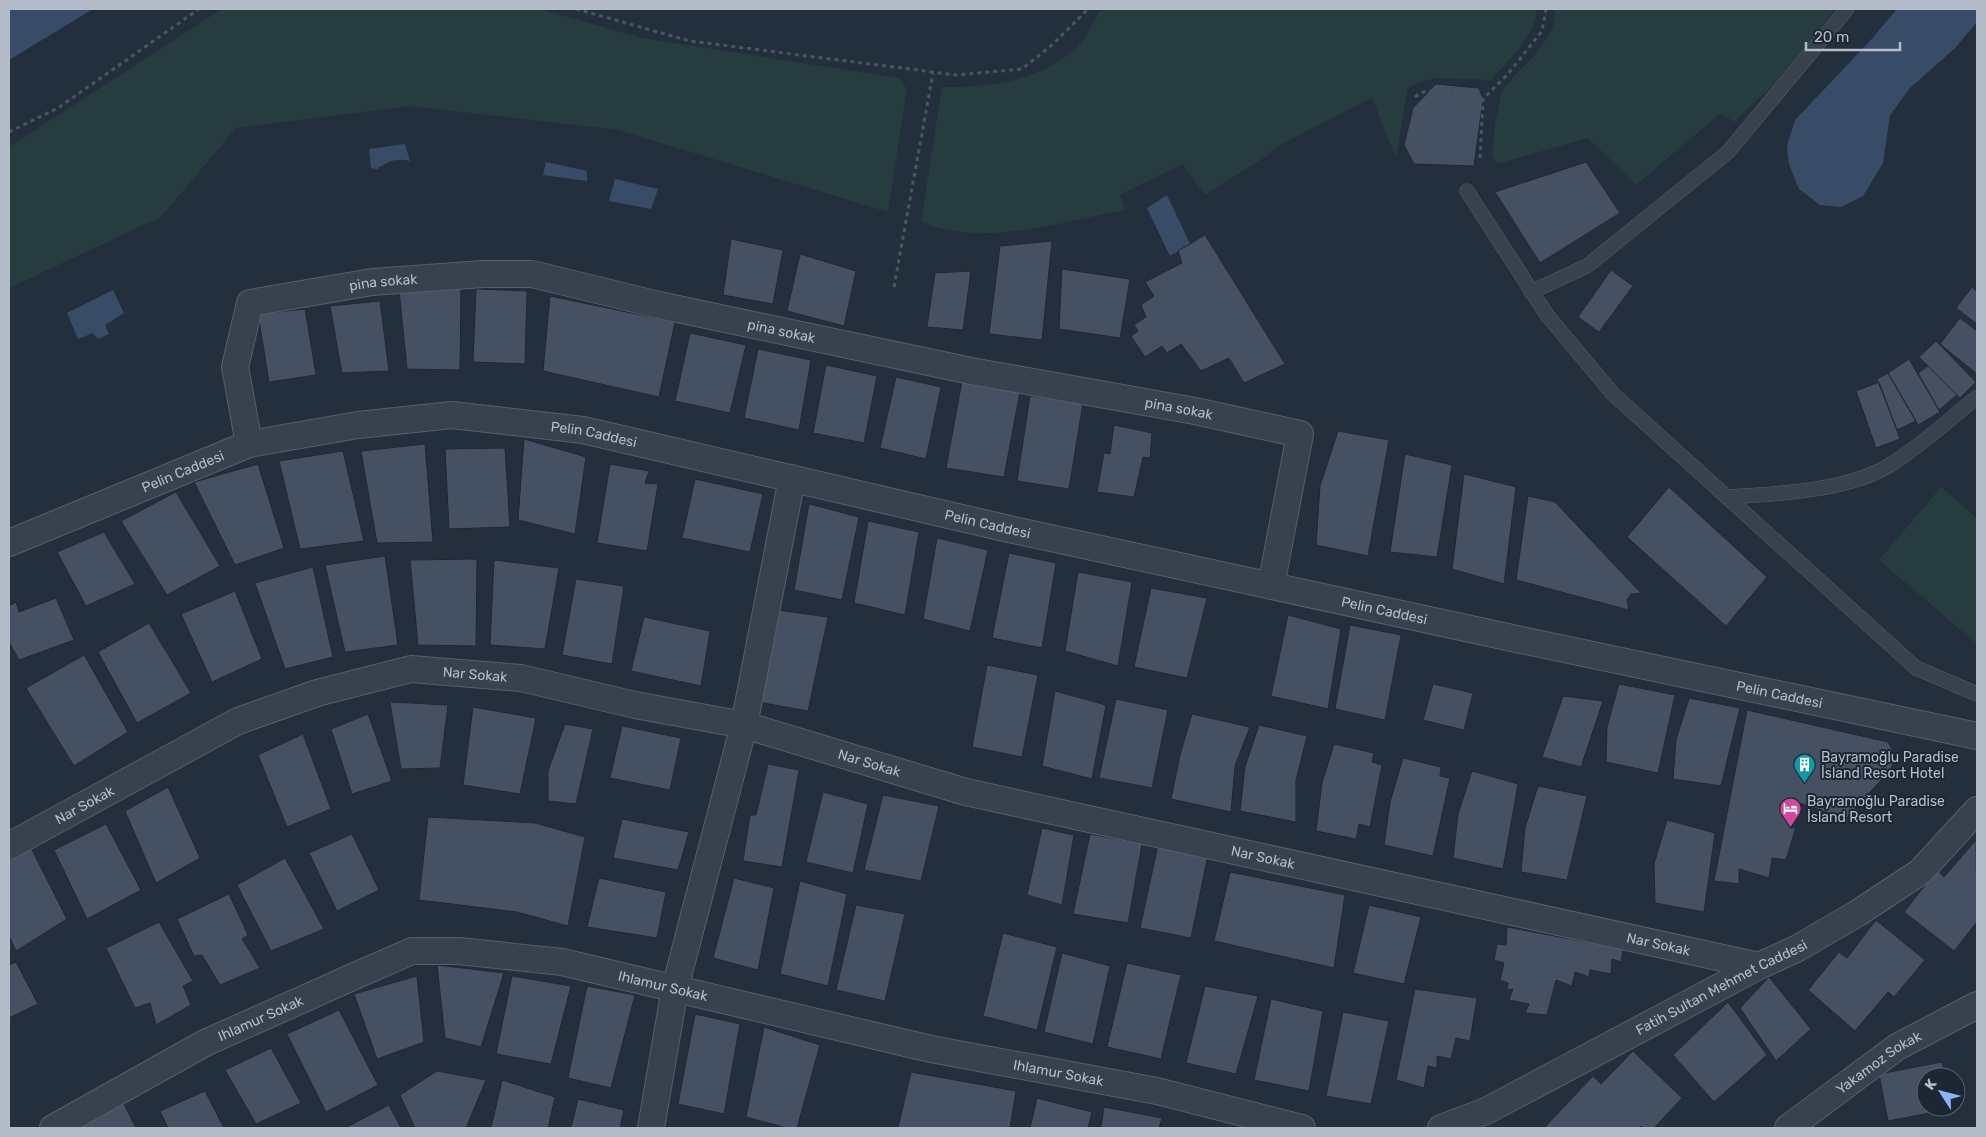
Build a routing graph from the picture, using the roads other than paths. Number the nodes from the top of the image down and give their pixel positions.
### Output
1 (1847, 9) edge
2 (1467, 191) dead end
3 (1531, 292) junction
4 (1977, 397) edge
5 (249, 444) junction
6 (792, 478) junction
7 (1726, 498) junction
8 (9, 543) edge
9 (1271, 586) junction
10 (1977, 694) edge
11 (744, 725) junction
12 (1977, 736) edge
13 (1977, 810) edge
14 (9, 846) edge
15 (1759, 966) junction
16 (675, 988) junction
17 (1977, 1006) edge
18 (1491, 1120) edge
19 (53, 1128) edge
20 (652, 1128) edge
21 (1302, 1128) edge
22 (1441, 1128) edge
23 (1788, 1128) edge

1 - 3 lane
2 - 3 lane
3 - 7 lane
4 - 7 lane
5 - 6 street, Pelin Caddesi
5 - 8 street, Pelin Caddesi
5 - 9 street, pina sokak
6 - 9 street, Pelin Caddesi
6 - 11 street
7 - 10 lane
9 - 12 street, Pelin Caddesi
11 - 14 street, Nar Sokak
11 - 15 street, Nar Sokak
11 - 16 street
13 - 15 street, Fatih Sultan Mehmet Caddesi
15 - 18 street, Fatih Sultan Mehmet Caddesi
16 - 19 street, Ihlamur Sokak
16 - 20 street
16 - 21 street, Ihlamur Sokak
17 - 23 street, Yakamoz Sokak
18 - 22 street, Fatih Sultan Mehmet Caddesi

